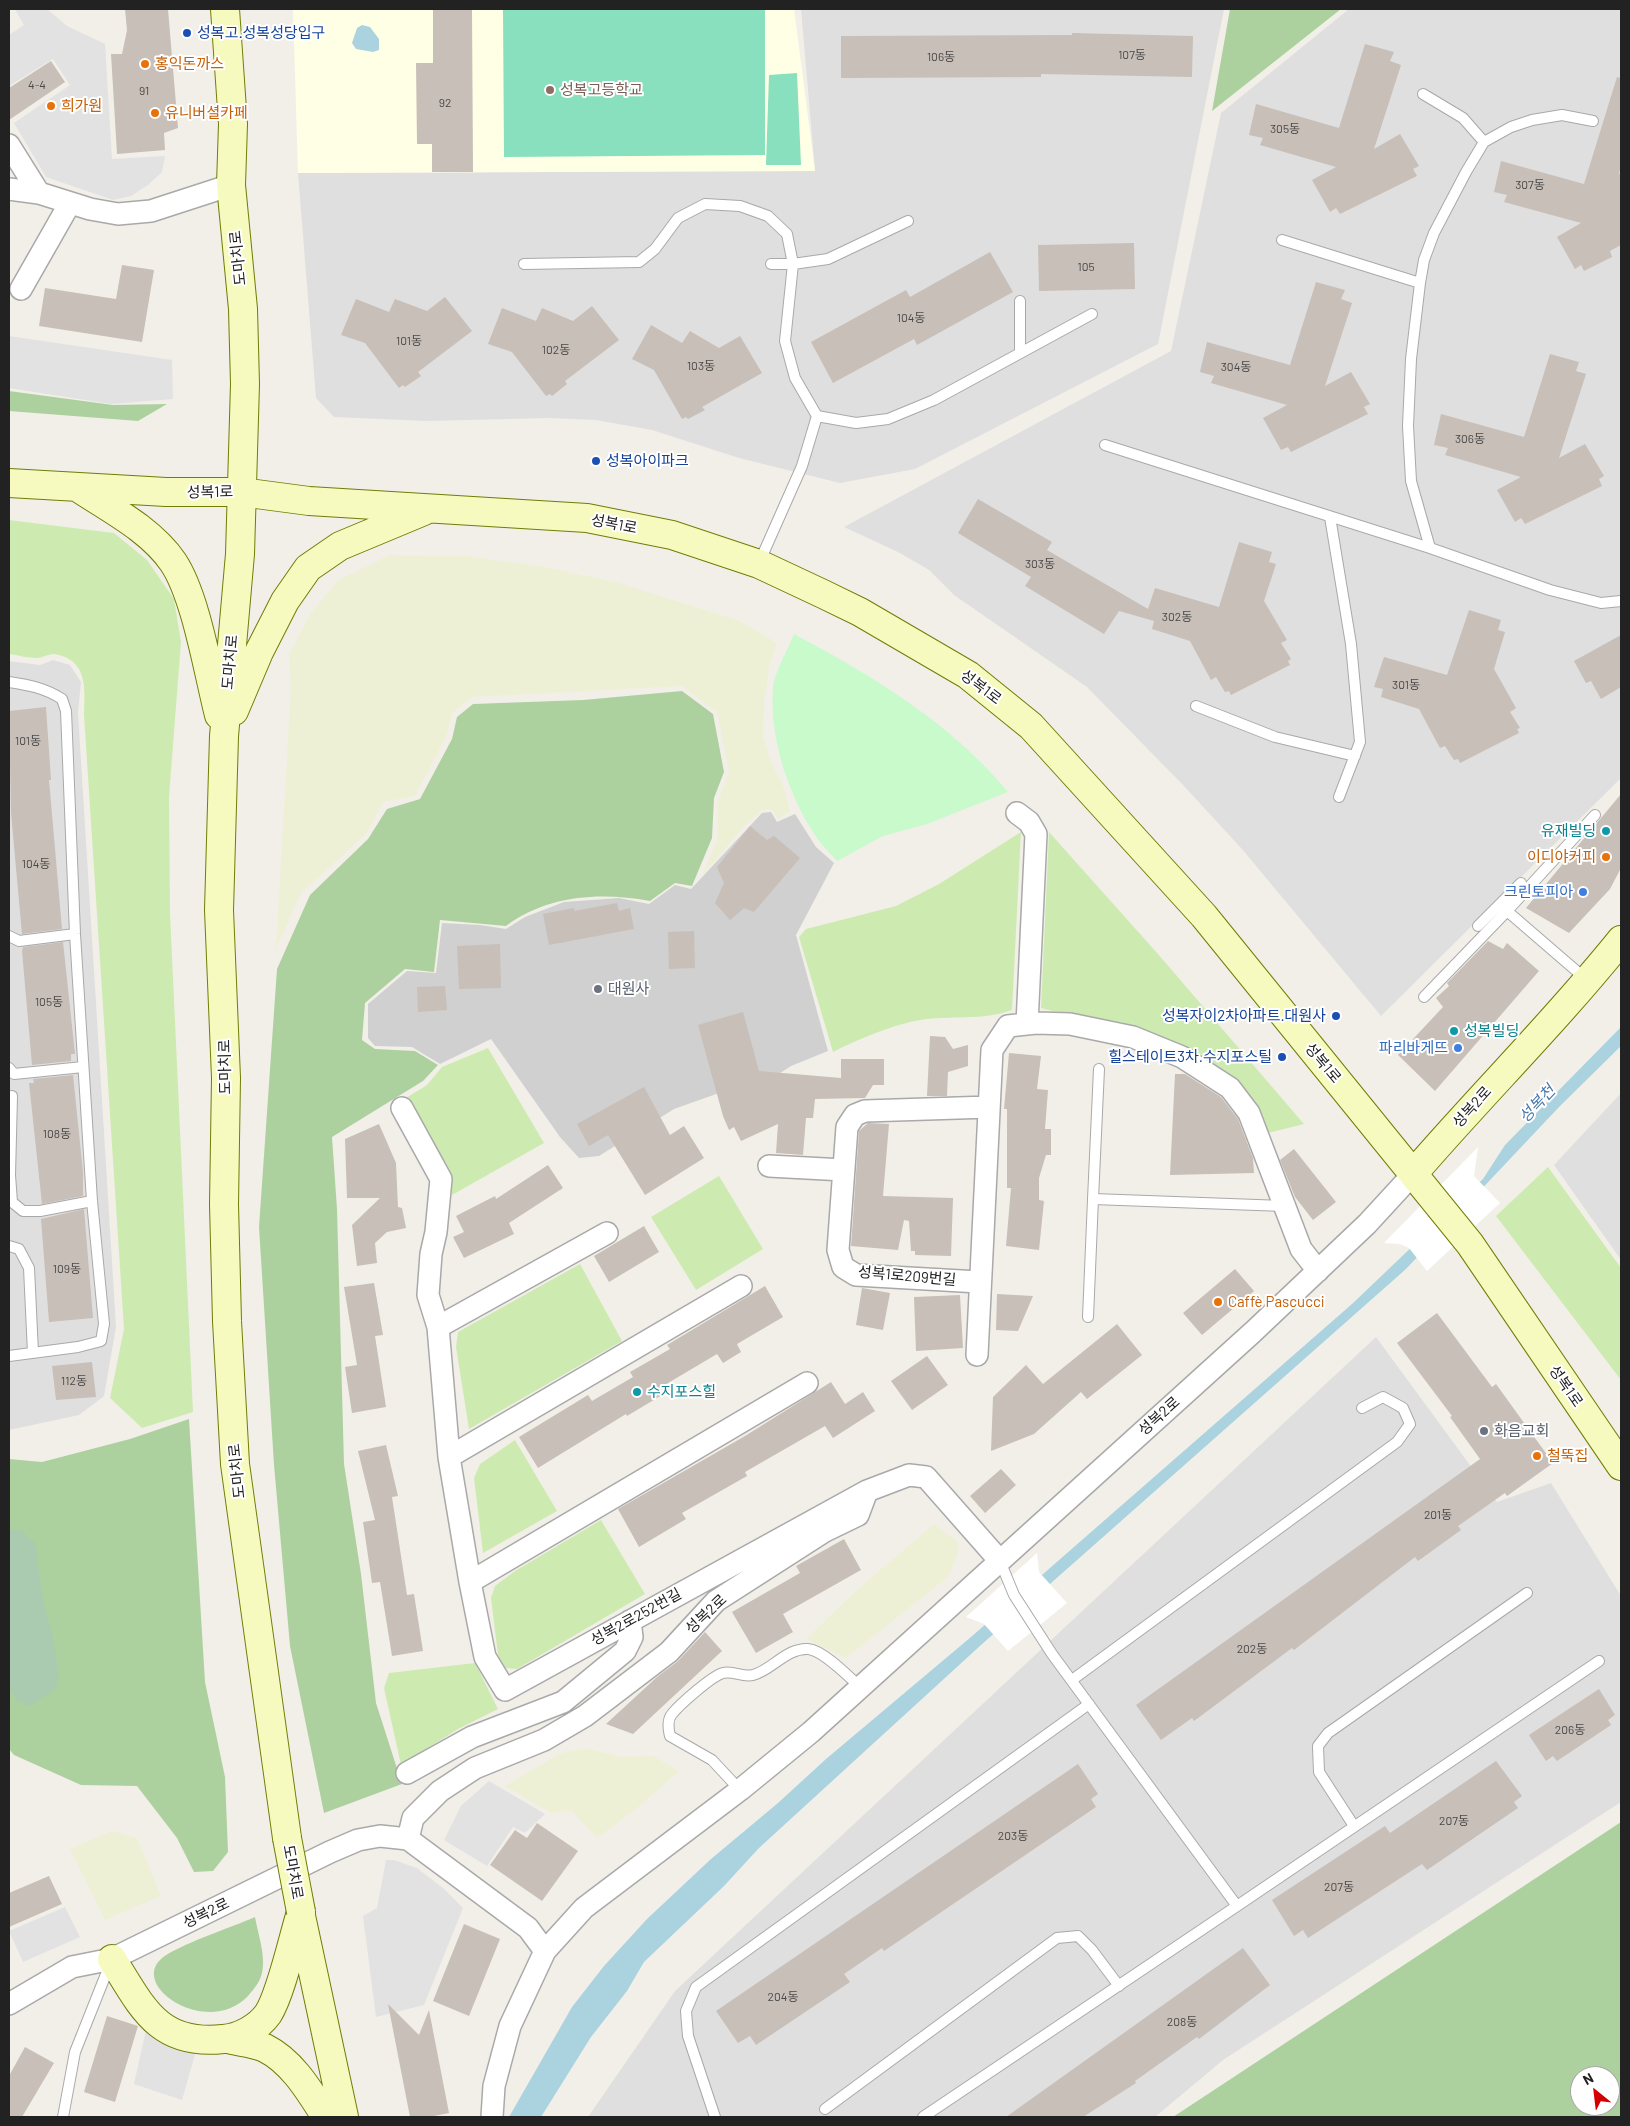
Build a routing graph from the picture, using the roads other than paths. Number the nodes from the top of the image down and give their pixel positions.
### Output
1 (225, 9) edge
2 (1423, 94) dead end
3 (1593, 121) dead end
4 (1484, 142) junction
5 (9, 145) edge
6 (231, 185) junction
7 (9, 189) edge
8 (39, 193) junction
9 (70, 203) junction
10 (908, 221) dead end
11 (1282, 240) dead end
12 (524, 264) dead end
13 (771, 264) dead end
14 (792, 264) junction
15 (1420, 283) junction
16 (21, 288) dead end
17 (1020, 301) dead end
18 (1092, 314) dead end
19 (1020, 353) junction
20 (817, 416) junction
21 (1105, 445) dead end
22 (9, 483) edge
23 (80, 489) junction
24 (241, 492) junction
25 (429, 509) junction
26 (1330, 518) junction
27 (1430, 548) junction
28 (759, 564) junction
29 (1621, 601) edge
30 (9, 682) edge
31 (1196, 706) dead end
32 (224, 736) junction
33 (1355, 756) junction
34 (1339, 797) dead end
35 (1017, 813) dead end
36 (1595, 815) dead end
37 (1521, 883) dead end
38 (1504, 908) junction
39 (1478, 926) dead end
40 (75, 934) junction
41 (9, 936) edge
42 (1621, 940) edge
43 (1588, 981) junction
44 (1424, 997) dead end
45 (1028, 1024) junction
46 (83, 1067) junction
47 (9, 1068) edge
48 (1099, 1069) dead end
49 (12, 1096) dead end
50 (989, 1107) junction
51 (402, 1108) dead end
52 (769, 1166) dead end
53 (844, 1170) junction
54 (1413, 1174) junction
55 (1093, 1199) junction
56 (92, 1201) junction
57 (1284, 1206) junction
58 (607, 1233) dead end
59 (9, 1246) edge
60 (1318, 1271) junction
61 (979, 1282) junction
62 (741, 1286) dead end
63 (1088, 1317) dead end
64 (438, 1328) junction
65 (33, 1353) junction
66 (977, 1355) dead end
67 (9, 1356) edge
68 (807, 1383) dead end
69 (1362, 1408) dead end
70 (449, 1457) junction
71 (1621, 1466) edge
72 (867, 1491) junction
73 (1000, 1561) junction
74 (470, 1582) junction
75 (1527, 1593) dead end
76 (630, 1621) junction
77 (1599, 1661) dead end
78 (1072, 1680) junction
79 (860, 1687) junction
80 (505, 1690) junction
81 (1089, 1704) junction
82 (524, 1717) junction
83 (407, 1773) dead end
84 (740, 1790) junction
85 (1354, 1826) junction
86 (408, 1839) junction
87 (1236, 1906) junction
88 (301, 1912) junction
89 (545, 1951) junction
90 (112, 1959) junction
91 (1119, 1986) junction
92 (9, 2004) edge
93 (227, 2039) junction
94 (826, 2109) dead end
95 (63, 2117) edge
96 (326, 2117) edge
97 (344, 2117) edge
98 (492, 2117) edge
99 (715, 2117) edge
100 (923, 2117) edge

1 - 6 main road, 도마치로
2 - 4 lane
3 - 4 lane
4 - 15 lane
5 - 8 street
6 - 9 street
6 - 24 main road, 도마치로
7 - 8 street
8 - 9 street
9 - 16 street
10 - 14 lane
11 - 15 lane
12 - 14 lane
13 - 14 lane
14 - 20 lane
15 - 27 lane
17 - 19 lane
18 - 19 lane
19 - 20 lane
20 - 28 lane
21 - 26 lane
22 - 23 main road, 성복1로
23 - 24 main road, 성복1로
23 - 32 main road
24 - 25 main road, 성복1로
24 - 32 main road, 도마치로
25 - 28 main road, 성복1로
25 - 32 main road
26 - 27 lane
26 - 33 lane
27 - 29 lane
28 - 54 main road, 성복1로
30 - 40 lane
31 - 33 lane
32 - 88 main road, 도마치로, bridge
33 - 34 lane
35 - 45 street
36 - 38 lane
37 - 38 lane
38 - 39 lane
38 - 43 lane
38 - 44 lane
40 - 41 lane
40 - 46 lane
42 - 43 main road, 성복2로
43 - 54 main road, 성복2로
45 - 50 street
45 - 57 street
46 - 47 lane
46 - 56 lane
48 - 55 lane
49 - 56 lane
50 - 53 street, 성복1로209번길
50 - 61 street
51 - 64 street
52 - 53 street
53 - 61 street, 성복1로209번길
54 - 60 street, 성복2로
54 - 71 main road, 성복1로
55 - 57 lane
55 - 63 lane
56 - 65 lane
57 - 60 street
58 - 64 street
59 - 65 lane
60 - 73 street, 성복2로
61 - 66 street
62 - 70 street
64 - 70 street
65 - 67 lane
68 - 74 street
69 - 78 lane
70 - 74 street
72 - 73 street
72 - 76 street, 성복2로252번길
72 - 86 street, 성복2로
73 - 78 lane
73 - 79 street, 성복2로
74 - 80 street
75 - 85 lane
76 - 80 street, 성복2로252번길
76 - 82 street
77 - 85 lane
78 - 81 lane
79 - 84 street, 성복2로
79 - 84 lane
80 - 82 street
81 - 87 lane
81 - 99 lane
82 - 83 street
84 - 89 street, 성복2로
85 - 87 lane
86 - 89 street
86 - 90 street, 성복2로
87 - 91 lane
88 - 93 main road
88 - 97 main road, 도마치로
89 - 98 street, 성복2로
90 - 92 street, 성복2로
90 - 93 main road
90 - 95 lane
91 - 94 lane
91 - 100 lane
93 - 96 main road

